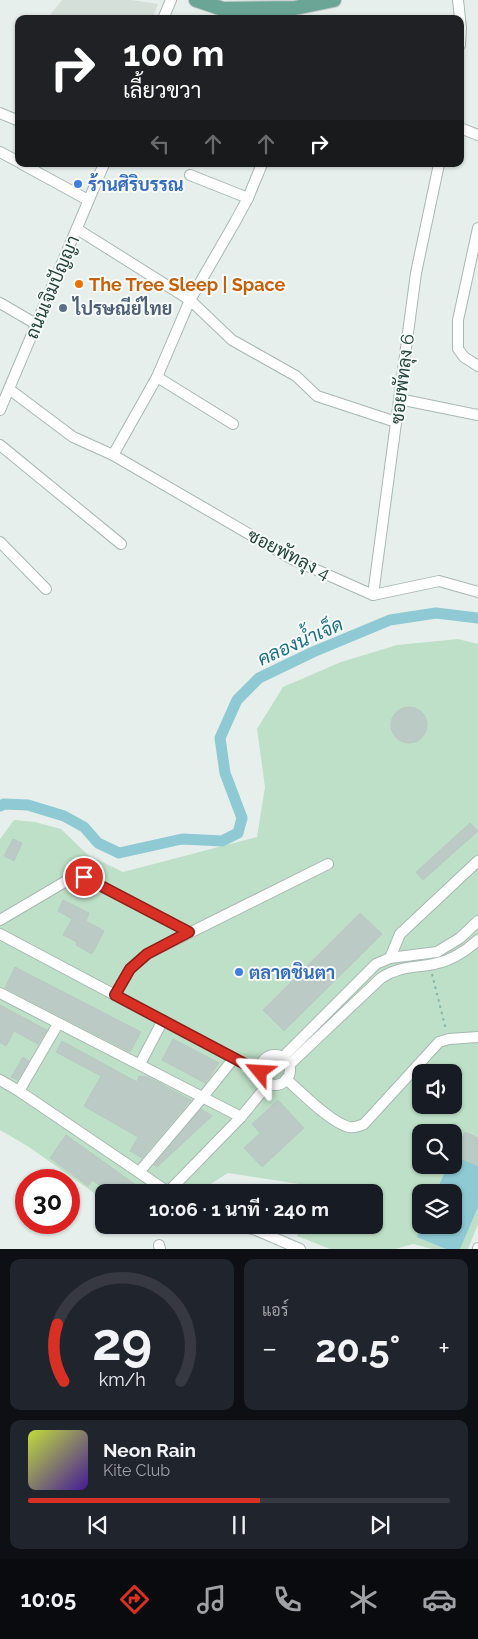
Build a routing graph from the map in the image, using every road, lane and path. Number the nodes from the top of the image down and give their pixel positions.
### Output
1 (171, 0) edge
2 (196, 0) edge
3 (334, 0) edge
4 (458, 0) edge
5 (294, 14) edge
6 (165, 15) edge
7 (460, 15) edge
8 (0, 113) edge
9 (15, 119) edge
10 (464, 129) edge
11 (478, 134) edge
12 (0, 152) edge
13 (15, 160) edge
14 (27, 167) edge
15 (103, 167) edge
16 (261, 167) edge
17 (437, 167) edge
18 (190, 175) dead end
19 (248, 198) junction
20 (88, 200) junction
21 (478, 228) edge
22 (77, 229) junction
23 (190, 300) junction
24 (0, 303) edge
25 (36, 324) junction
26 (478, 366) edge
27 (157, 377) junction
28 (9, 389) junction
29 (399, 399) junction
30 (0, 410) edge
31 (478, 415) edge
32 (396, 422) junction
33 (233, 424) dead end
34 (0, 445) edge
35 (113, 455) junction
36 (0, 542) edge
37 (121, 544) dead end
38 (46, 589) dead end
39 (478, 592) edge
40 (373, 595) junction
41 (478, 861) edge
42 (328, 864) dead end
43 (0, 920) edge
44 (478, 921) edge
45 (189, 932) junction
46 (0, 934) edge
47 (478, 940) edge
48 (428, 953) junction
49 (390, 958) junction
50 (430, 965) junction
51 (0, 993) edge
52 (115, 995) junction
53 (163, 1020) junction
54 (58, 1024) junction
55 (478, 1037) edge
56 (449, 1039) junction
57 (234, 1058) junction
58 (286, 1061) junction
59 (140, 1064) junction
60 (260, 1072) junction
61 (286, 1079) junction
62 (0, 1080) edge
63 (269, 1083) junction
64 (19, 1091) junction
65 (202, 1098) junction
66 (241, 1117) junction
67 (140, 1171) junction
68 (265, 1234) edge
69 (300, 1249) edge

1 - 6 street
2 - 5 main road
3 - 5 main road
4 - 7 street
8 - 9 street
10 - 11 street
12 - 13 street
14 - 20 street
15 - 20 street, ถนนเจิมปัญญา
16 - 19 street
17 - 29 street, ซอยพัทลุง 6
18 - 19 street
19 - 23 street
20 - 22 street, ถนนเจิมปัญญา
21 - 26 street
22 - 23 street
22 - 25 street, ถนนเจิมปัญญา
23 - 27 street
23 - 32 street
24 - 25 street
25 - 28 street, ถนนเจิมปัญญา
27 - 33 street
27 - 35 street
28 - 30 street, ถนนเจิมปัญญา
28 - 35 street, ซอยพัทลุง 4
29 - 31 street
29 - 32 street, ซอยพัทลุง 6
32 - 40 street, ซอยพัทลุง 6
34 - 37 street
35 - 40 street, ซอยพัทลุง 4
36 - 38 street
39 - 40 street
41 - 49 street
42 - 45 street
43 - 45 street
44 - 48 street
45 - 52 street
46 - 52 street
47 - 50 street
48 - 49 street
48 - 50 street
49 - 58 street
50 - 56 path
50 - 58 street
51 - 54 street
52 - 53 street
53 - 57 street
53 - 59 street
54 - 59 street
54 - 64 street
55 - 56 street
56 - 61 street
57 - 60 street
57 - 65 street
58 - 60 street
58 - 61 street
59 - 65 street
60 - 63 street
61 - 63 street
62 - 64 street
63 - 66 street
64 - 67 street
65 - 66 street
65 - 67 street
66 - 67 street
68 - 69 street

